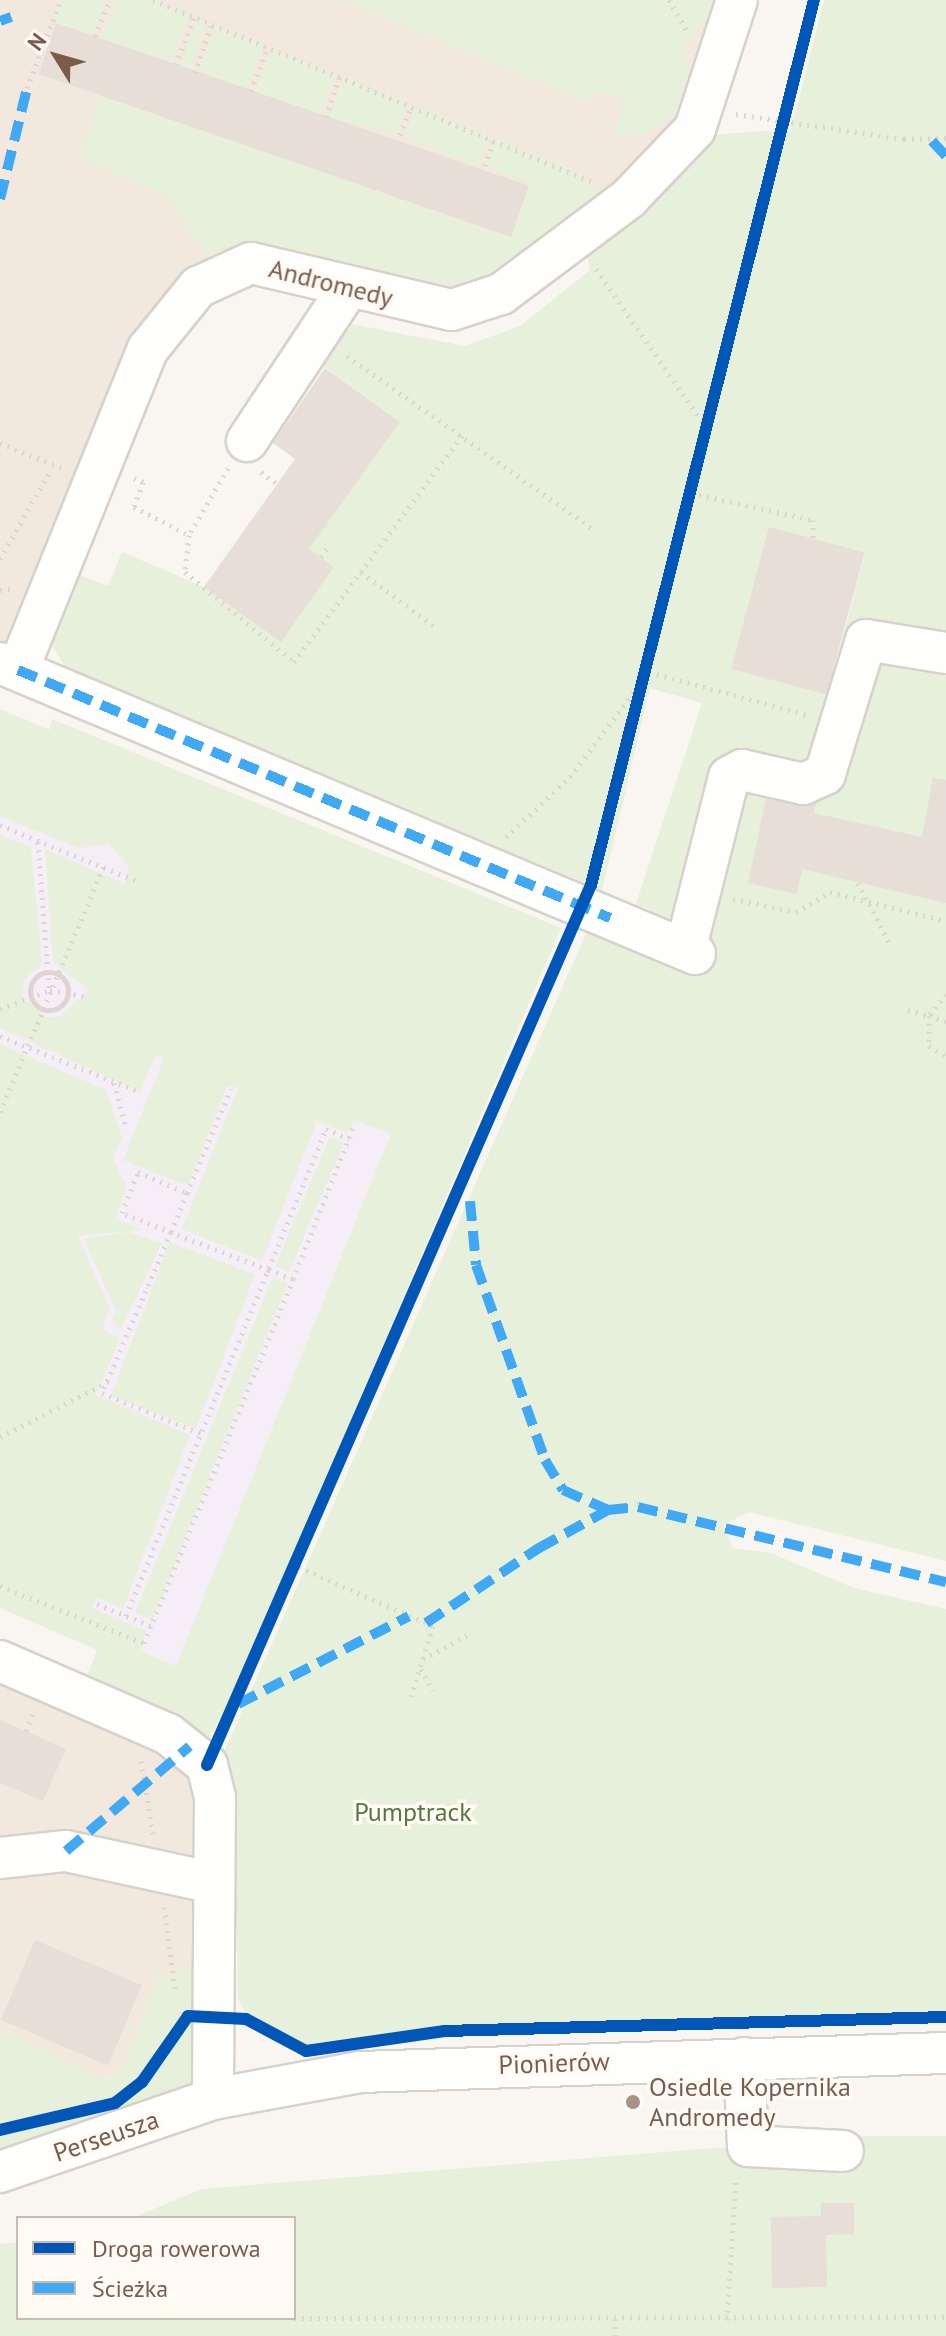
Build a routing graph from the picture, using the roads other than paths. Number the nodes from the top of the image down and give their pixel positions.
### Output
1 (737, 0) edge
2 (341, 299) dead end
3 (247, 441) road end
4 (946, 653) edge
5 (9, 666) edge
6 (0, 1661) edge
7 (3, 1864) edge
8 (214, 1883) junction
9 (946, 2053) edge
10 (744, 2058) junction
11 (213, 2099) junction
12 (843, 2151) dead end
13 (0, 2172) edge

1 - 5 street, Andromedy
2 - 3 street
4 - 5 street
6 - 8 street
7 - 8 street
8 - 11 street
9 - 10 street, Pionierów
10 - 11 street, Pionierów
10 - 12 street
11 - 13 street, Perseusza

